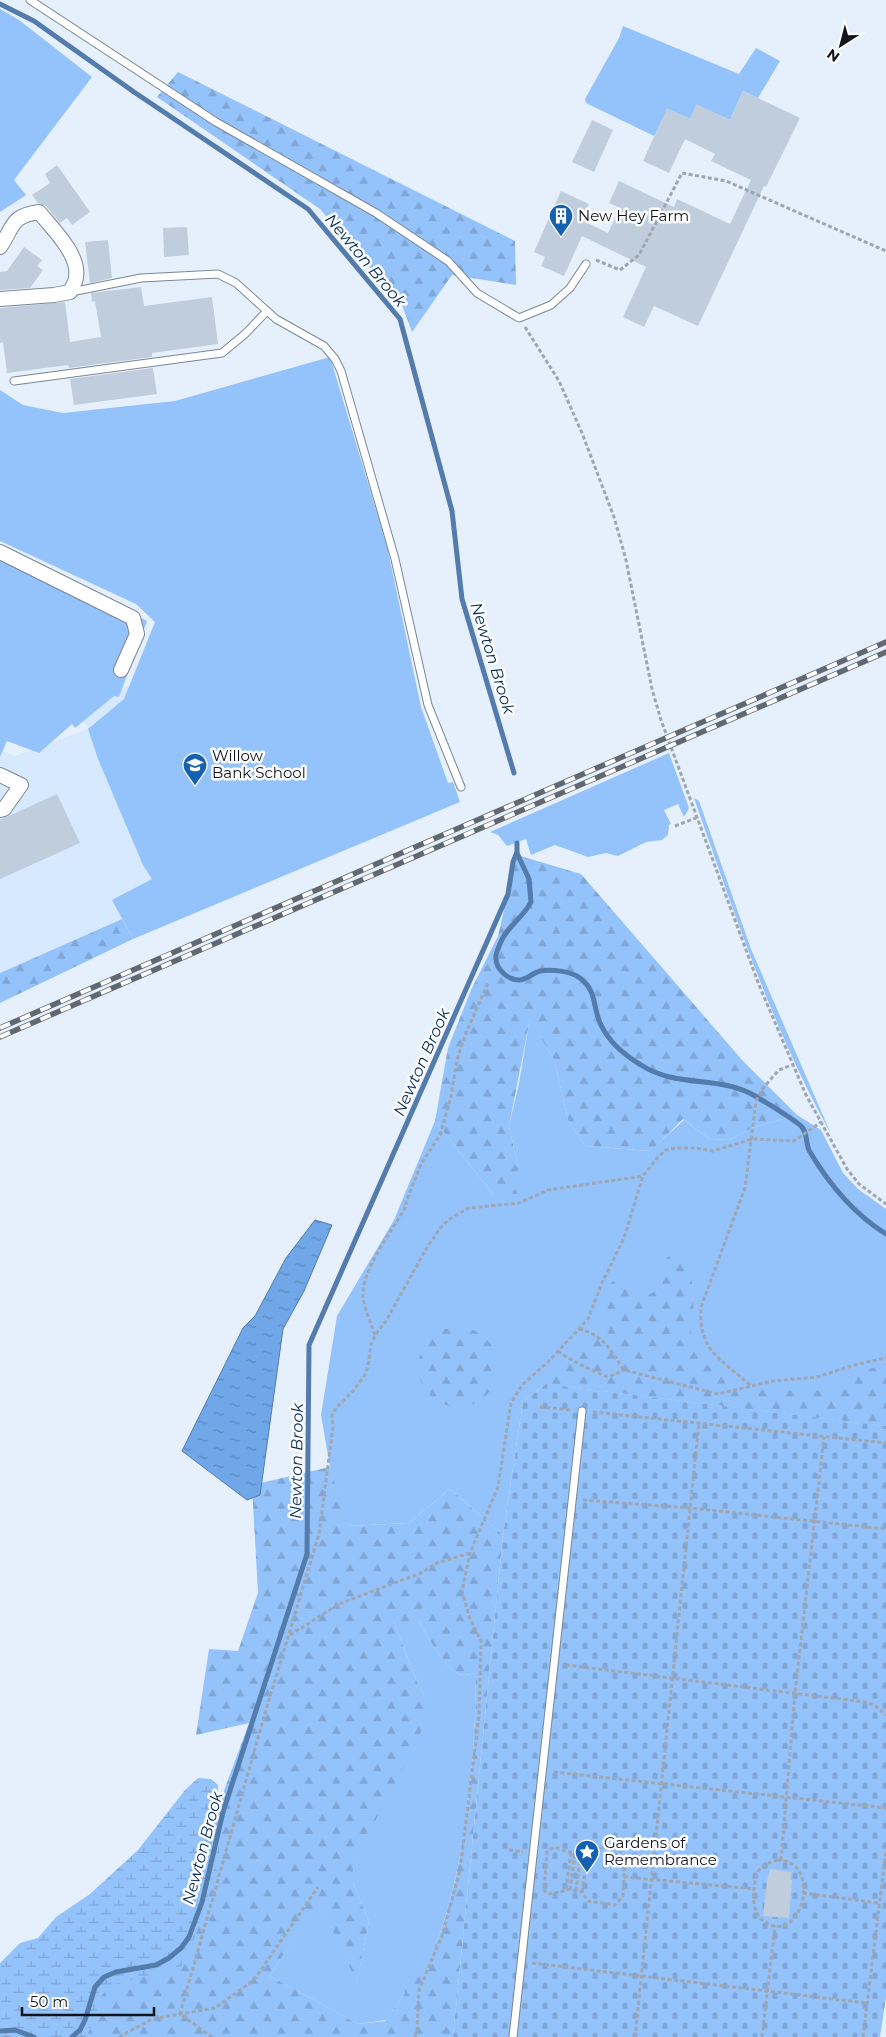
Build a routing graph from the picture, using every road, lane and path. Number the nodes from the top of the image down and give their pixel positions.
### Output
1 (30, 0) edge
2 (0, 247) edge
3 (886, 251) edge
4 (586, 264) joint
5 (70, 292) junction
6 (0, 299) edge
7 (267, 311) junction
8 (519, 318) junction
9 (14, 381) dead end
10 (0, 552) edge
11 (122, 670) dead end
12 (0, 776) edge
13 (461, 787) dead end
14 (0, 810) edge
15 (696, 818) junction
16 (675, 826) dead end
17 (488, 983) dead end
18 (792, 1065) junction
19 (821, 1122) junction
20 (752, 1139) junction
21 (643, 1176) junction
22 (886, 1204) edge
23 (579, 1329) junction
24 (375, 1335) junction
25 (558, 1351) junction
26 (886, 1358) edge
27 (624, 1370) junction
28 (750, 1385) junction
29 (540, 1407) dead end
30 (582, 1410) junction
31 (699, 1423) junction
32 (824, 1437) junction
33 (886, 1443) edge
34 (572, 1500) junction
35 (690, 1508) junction
36 (814, 1520) junction
37 (886, 1529) edge
38 (470, 1553) junction
39 (289, 1636) junction
40 (554, 1664) junction
41 (672, 1678) junction
42 (795, 1693) junction
43 (886, 1715) edge
44 (542, 1770) junction
45 (661, 1785) junction
46 (785, 1797) junction
47 (886, 1808) edge
48 (886, 1851) edge
49 (573, 1852) junction
50 (580, 1854) junction
51 (588, 1855) junction
52 (781, 1860) junction
53 (624, 1877) junction
54 (652, 1879) junction
55 (318, 1887) dead end
56 (568, 1889) junction
57 (755, 1889) junction
58 (576, 1891) junction
59 (582, 1892) junction
60 (803, 1893) junction
61 (878, 1902) junction
62 (775, 1926) junction
63 (520, 1962) junction
64 (642, 1976) junction
65 (767, 1990) junction
66 (867, 2003) junction
67 (180, 2014) junction
68 (119, 2037) edge
69 (212, 2037) edge
70 (415, 2037) edge
71 (513, 2037) edge
72 (636, 2037) edge
73 (762, 2037) edge
74 (862, 2037) edge

1 - 8 lane
2 - 5 street
3 - 4 path
4 - 8 lane
5 - 6 street
5 - 7 lane
7 - 9 lane
7 - 13 lane
8 - 15 path
10 - 11 street
12 - 14 street
15 - 16 path
15 - 18 path
17 - 24 path
18 - 19 path
18 - 20 path
19 - 20 path
19 - 22 path
20 - 21 path
20 - 28 path
21 - 23 path
21 - 24 path
23 - 25 path
23 - 27 path
24 - 39 path
25 - 27 path
25 - 38 path
26 - 28 path
27 - 28 path
29 - 30 path
30 - 31 path
30 - 34 lane
31 - 32 path
31 - 35 path
32 - 33 path
32 - 36 path
34 - 35 path
34 - 40 lane
35 - 36 path
35 - 41 path
36 - 37 path
36 - 42 path
38 - 39 path
38 - 70 path
39 - 67 path
40 - 41 path
40 - 44 lane
41 - 42 path
41 - 45 path
42 - 43 path
42 - 46 path
44 - 45 path
44 - 63 lane
45 - 46 path
45 - 54 path
46 - 47 path
46 - 52 path
48 - 61 path
49 - 50 path
49 - 56 path
49 - 56 path
50 - 51 path
50 - 58 path
51 - 53 path
51 - 59 path
52 - 57 path
52 - 60 path
53 - 54 path
53 - 59 path
54 - 57 path
54 - 64 path
55 - 67 path
56 - 58 path
57 - 62 path
58 - 59 path
60 - 61 path
60 - 62 path
61 - 66 path
62 - 65 path
63 - 64 path
63 - 71 lane
64 - 65 path
64 - 72 path
65 - 66 path
65 - 73 path
66 - 74 path
67 - 68 path
67 - 69 path

